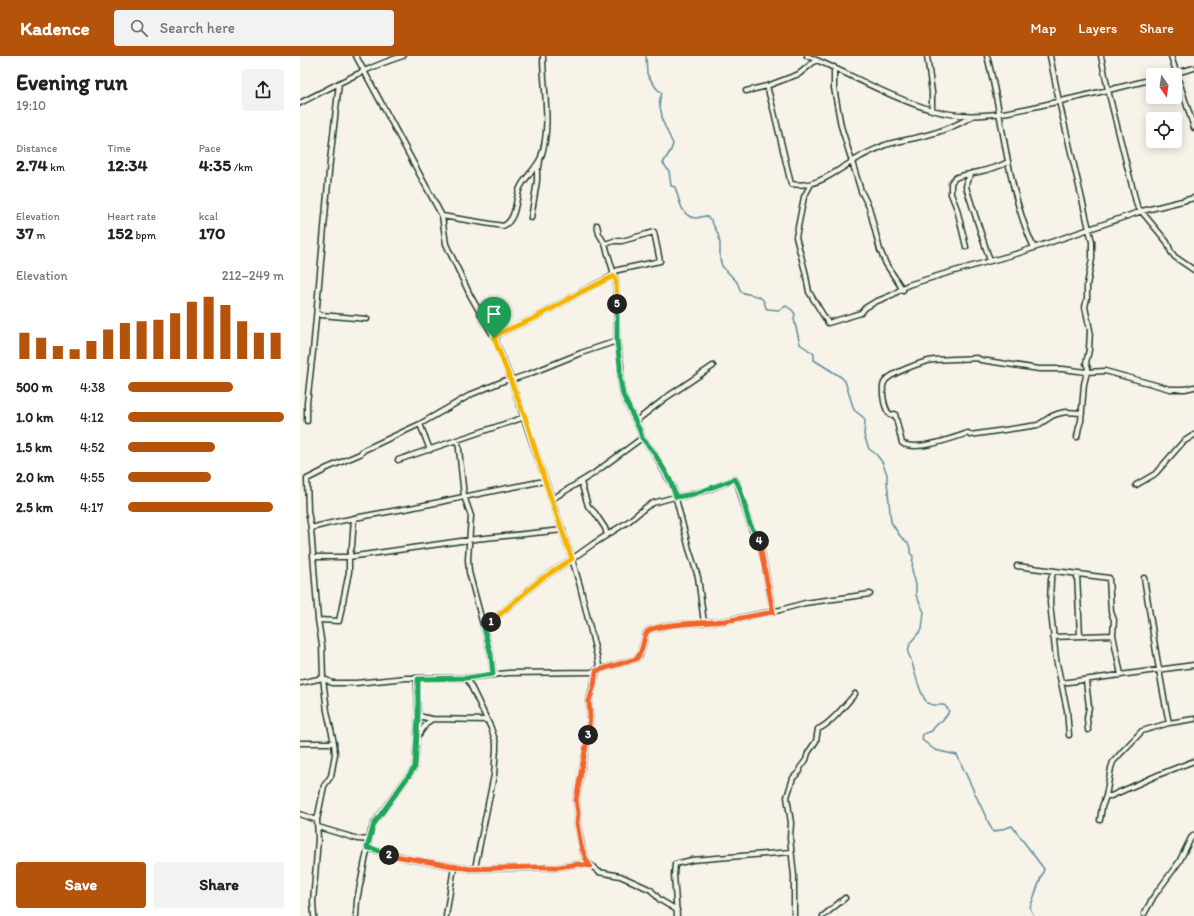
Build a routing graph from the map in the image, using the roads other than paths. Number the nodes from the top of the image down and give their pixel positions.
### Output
1 (356, 56) edge
2 (403, 56) edge
3 (543, 56) edge
4 (807, 56) edge
5 (927, 56) edge
6 (987, 56) edge
7 (1050, 56) edge
8 (1101, 56) edge
9 (1171, 56) edge
10 (816, 60) junction
11 (834, 67) junction
12 (1176, 68) edge
13 (1194, 68) edge
14 (363, 70) junction
15 (1182, 72) edge
16 (1146, 81) edge
17 (339, 83) junction
18 (767, 86) junction
19 (1182, 87) edge
20 (1108, 90) junction
21 (746, 91) dead end
22 (1059, 101) junction
23 (300, 103) edge
24 (932, 110) junction
25 (998, 114) junction
26 (972, 116) junction
27 (1194, 128) edge
28 (540, 159) junction
29 (852, 162) junction
30 (1008, 162) junction
31 (972, 173) junction
32 (811, 184) junction
33 (1194, 198) edge
34 (1142, 211) junction
35 (442, 216) junction
36 (531, 218) dead end
37 (597, 225) dead end
38 (1089, 229) junction
39 (605, 244) junction
40 (966, 248) dead end
41 (1034, 248) junction
42 (990, 260) junction
43 (1194, 270) edge
44 (614, 274) junction
45 (903, 290) junction
46 (317, 313) junction
47 (367, 319) dead end
48 (494, 338) junction
49 (617, 341) junction
50 (712, 366) dead end
51 (1086, 372) junction
52 (511, 380) junction
53 (1194, 387) edge
54 (1082, 413) junction
55 (525, 417) junction
56 (307, 421) dead end
57 (636, 421) junction
58 (420, 424) junction
59 (1194, 435) edge
60 (1077, 437) dead end
61 (642, 438) junction
62 (458, 440) junction
63 (430, 450) junction
64 (398, 460) dead end
65 (545, 481) junction
66 (580, 482) junction
67 (1136, 485) dead end
68 (464, 496) junction
69 (676, 497) junction
70 (552, 499) junction
71 (354, 518) junction
72 (311, 528) junction
73 (563, 530) junction
74 (607, 534) junction
75 (470, 540) junction
76 (313, 556) junction
77 (349, 557) junction
78 (572, 559) junction
79 (1017, 566) dead end
80 (1054, 572) junction
81 (1077, 574) junction
82 (1144, 578) dead end
83 (870, 594) dead end
84 (773, 612) junction
85 (318, 620) junction
86 (704, 623) junction
87 (484, 628) junction
88 (1113, 635) junction
89 (1080, 636) junction
90 (1053, 637) junction
91 (1194, 666) edge
92 (598, 670) junction
93 (1158, 670) junction
94 (493, 674) junction
95 (1121, 675) junction
96 (323, 678) junction
97 (467, 678) junction
98 (418, 679) junction
99 (1086, 681) junction
100 (300, 683) edge
101 (1061, 683) junction
102 (855, 694) dead end
103 (418, 716) junction
104 (432, 718) junction
105 (486, 720) junction
106 (1194, 720) edge
107 (1169, 723) junction
108 (1088, 730) dead end
109 (1068, 736) dead end
110 (416, 738) junction
111 (300, 743) edge
112 (334, 743) junction
113 (1194, 761) edge
114 (1106, 796) junction
115 (300, 814) edge
116 (317, 820) junction
117 (1100, 820) dead end
118 (318, 827) junction
119 (1194, 836) edge
120 (369, 840) junction
121 (367, 848) junction
122 (791, 852) junction
123 (590, 866) junction
124 (454, 867) junction
125 (475, 868) junction
126 (845, 898) dead end
127 (677, 910) junction
128 (1144, 914) dead end
129 (314, 916) edge
130 (356, 916) edge
131 (446, 916) edge
132 (677, 916) edge
133 (794, 916) edge
134 (823, 916) edge

1 - 14 street
2 - 14 street
3 - 28 street
4 - 10 street
5 - 24 street
6 - 25 street
7 - 22 street
8 - 20 street
9 - 12 street
10 - 11 street
10 - 18 street
11 - 24 street
11 - 29 street
13 - 15 street
14 - 17 street
14 - 35 street
16 - 20 street
17 - 23 street
17 - 46 street
18 - 21 street
18 - 32 street
19 - 27 street
20 - 22 street
20 - 34 street
22 - 25 street
22 - 38 street
24 - 26 street
25 - 26 street
25 - 30 street
26 - 29 street
28 - 35 street
28 - 36 street
29 - 32 street
29 - 45 street
30 - 31 street
30 - 41 street
31 - 40 street
31 - 42 street
32 - 45 street
33 - 34 street
34 - 38 street
34 - 43 street
35 - 48 street
37 - 39 street
38 - 41 street
38 - 51 street
39 - 44 street
39 - 44 street
41 - 42 street
42 - 45 street
44 - 48 street
44 - 49 street
46 - 47 street
46 - 56 street
48 - 52 street
49 - 52 street
49 - 57 street
50 - 57 street
51 - 53 street
51 - 54 street
51 - 54 street
52 - 55 street
52 - 58 street
54 - 60 street
55 - 62 street
55 - 65 street
57 - 61 street
58 - 63 street
58 - 72 street
59 - 67 street
61 - 66 street
61 - 69 street
62 - 63 street
62 - 68 street
63 - 64 street
65 - 68 street
65 - 70 street
66 - 70 street
66 - 74 street
68 - 71 street
68 - 75 street
69 - 74 street
69 - 84 street
69 - 86 street
70 - 73 street
71 - 72 street
71 - 77 street
72 - 76 street
73 - 75 street
73 - 78 street
74 - 78 street
75 - 77 street
75 - 87 street
76 - 77 street
76 - 85 street
77 - 85 street
78 - 87 street
78 - 92 street
79 - 80 street
80 - 81 street
80 - 90 street
81 - 88 street
81 - 89 street
82 - 93 street
83 - 84 street
84 - 86 street
85 - 96 street
86 - 92 street
87 - 94 street
88 - 89 street
88 - 95 street
89 - 90 street
90 - 101 street
91 - 93 street
92 - 94 street
92 - 123 street
93 - 95 street
93 - 107 street
94 - 97 street
95 - 99 street
96 - 98 street
96 - 100 street
96 - 112 street
97 - 98 street
97 - 105 street
98 - 103 street
99 - 101 street
99 - 108 street
101 - 109 street
102 - 122 street
103 - 104 street
103 - 110 street
104 - 105 street
104 - 110 street
105 - 125 street
106 - 107 street
107 - 114 street
110 - 120 street
111 - 112 street
112 - 116 street
113 - 114 street
114 - 117 street
115 - 116 street
116 - 118 street
118 - 120 street
118 - 129 street
119 - 128 street
120 - 121 street
121 - 124 street
121 - 130 street
122 - 127 street
122 - 133 street
123 - 125 street
123 - 127 street
124 - 125 street
124 - 131 street
126 - 134 street
127 - 132 street

